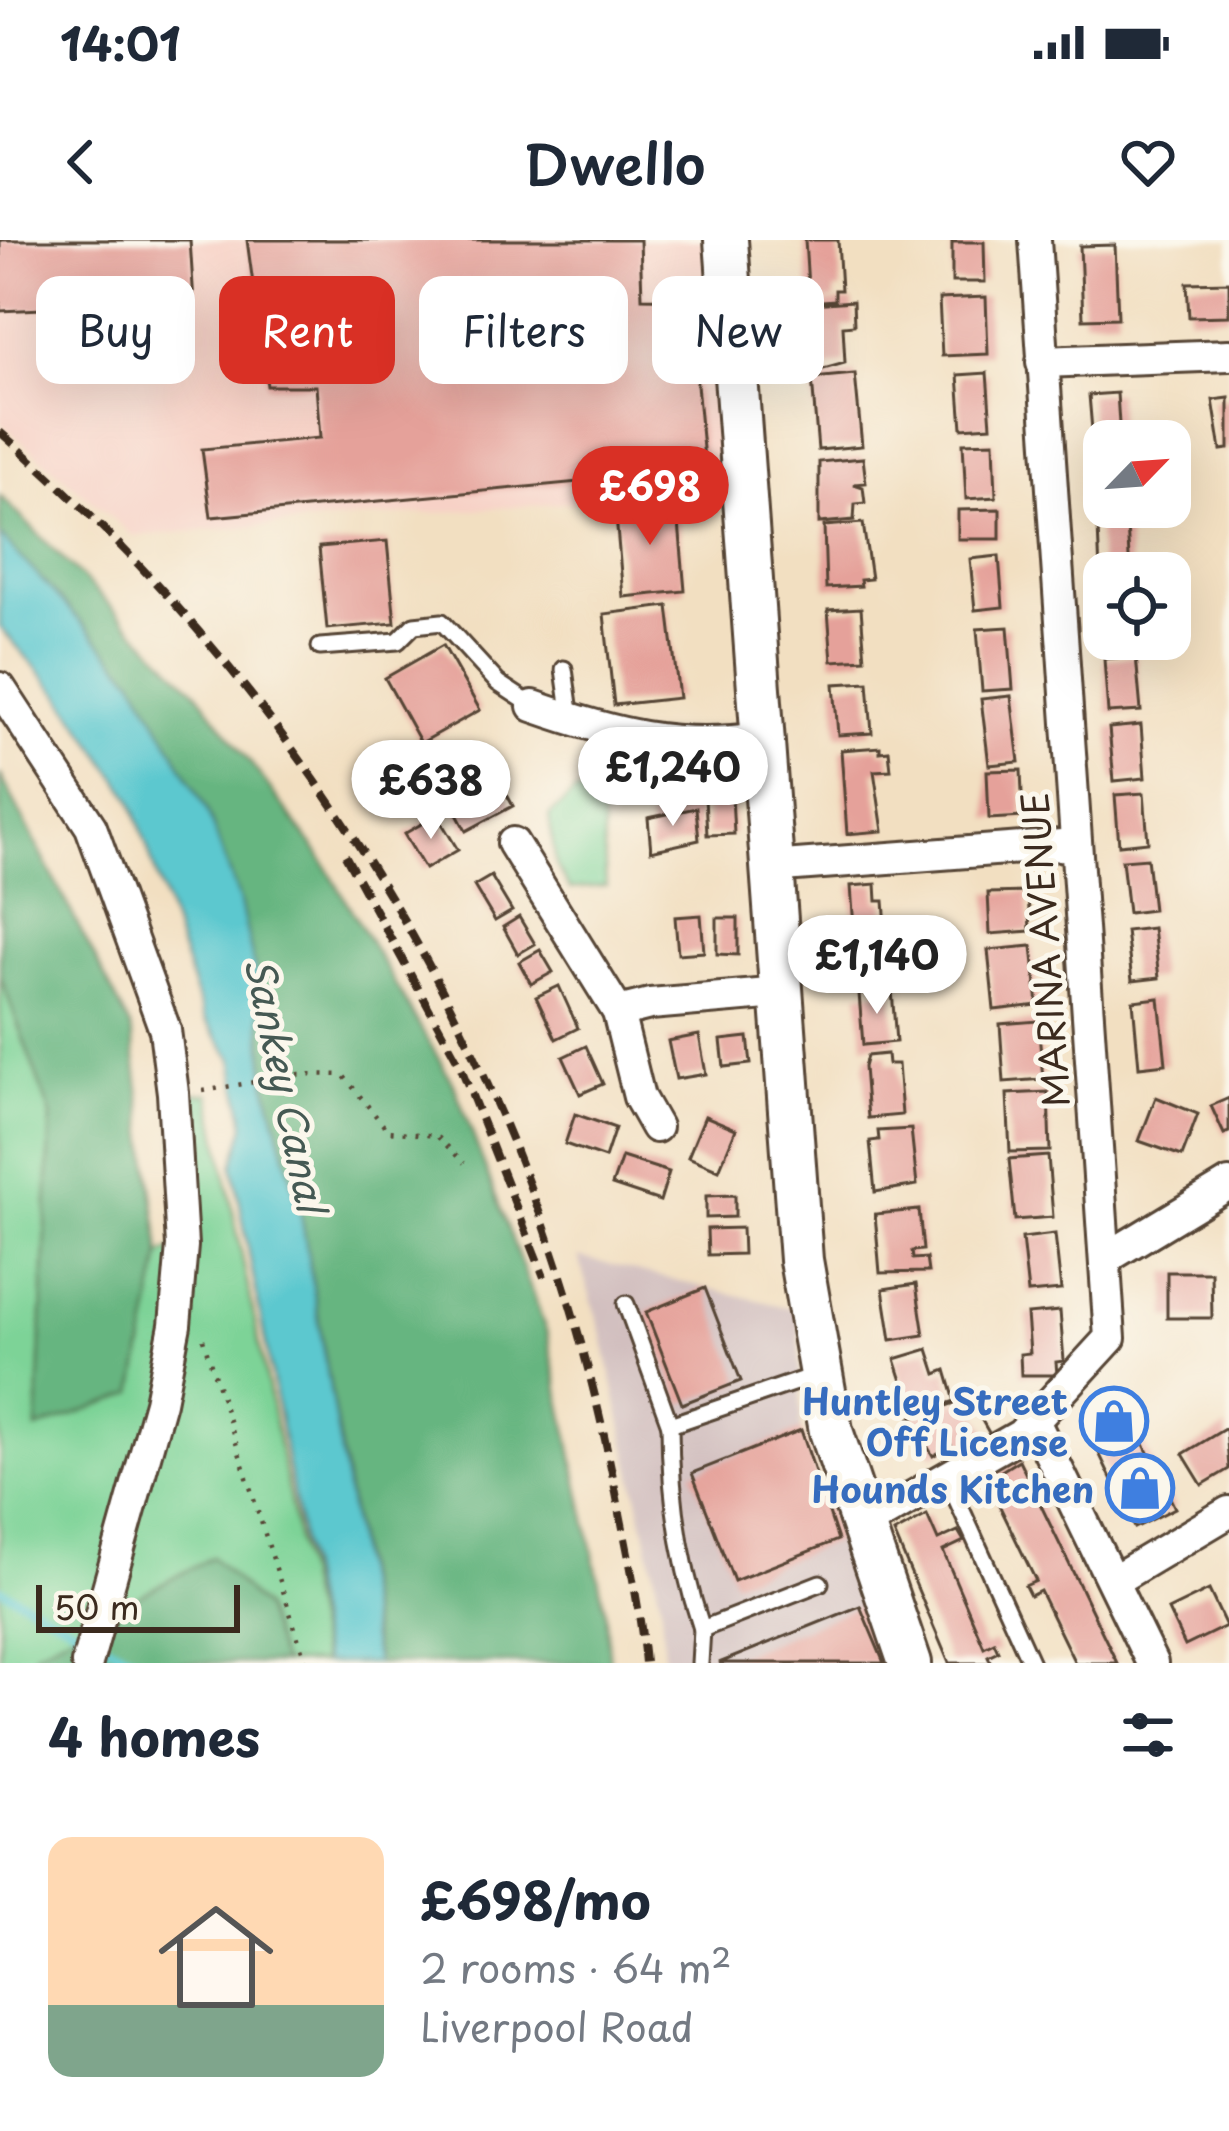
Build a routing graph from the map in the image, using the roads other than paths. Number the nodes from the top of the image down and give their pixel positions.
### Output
1 (726, 240) edge
2 (1035, 240) edge
3 (1229, 355) edge
4 (1042, 362) junction
5 (320, 647) dead end
6 (564, 669) dead end
7 (0, 688) edge
8 (533, 706) joint
9 (572, 719) junction
10 (760, 738) junction
11 (513, 843) dead end
12 (1075, 844) junction
13 (770, 867) junction
14 (780, 993) junction
15 (618, 1012) junction
16 (656, 1127) dead end
17 (1229, 1184) edge
18 (1105, 1258) junction
19 (626, 1304) dead end
20 (819, 1374) junction
21 (1035, 1423) junction
22 (670, 1425) junction
23 (948, 1480) junction
24 (1229, 1512) edge
25 (860, 1527) junction
26 (1113, 1581) junction
27 (820, 1583) dead end
28 (702, 1628) junction
29 (88, 1659) edge
30 (700, 1663) edge
31 (910, 1663) edge
32 (1030, 1663) edge
33 (1152, 1663) edge

1 - 10 street
2 - 4 street, MARINA AVENUE
3 - 4 street
4 - 12 street, MARINA AVENUE
5 - 8 lane
6 - 9 lane
7 - 29 street
8 - 9 street
9 - 10 street
10 - 13 street
11 - 15 street
12 - 13 street
12 - 18 street, MARINA AVENUE
13 - 14 street
14 - 15 street
14 - 20 street
15 - 16 street
17 - 18 street
18 - 21 street, MARINA AVENUE
19 - 22 lane
20 - 22 lane
20 - 25 street
21 - 23 street, MARINA AVENUE
21 - 26 street
22 - 28 lane
23 - 25 street, MARINA AVENUE
23 - 32 lane
24 - 26 street
25 - 31 street
26 - 33 street
27 - 28 lane
28 - 30 lane

